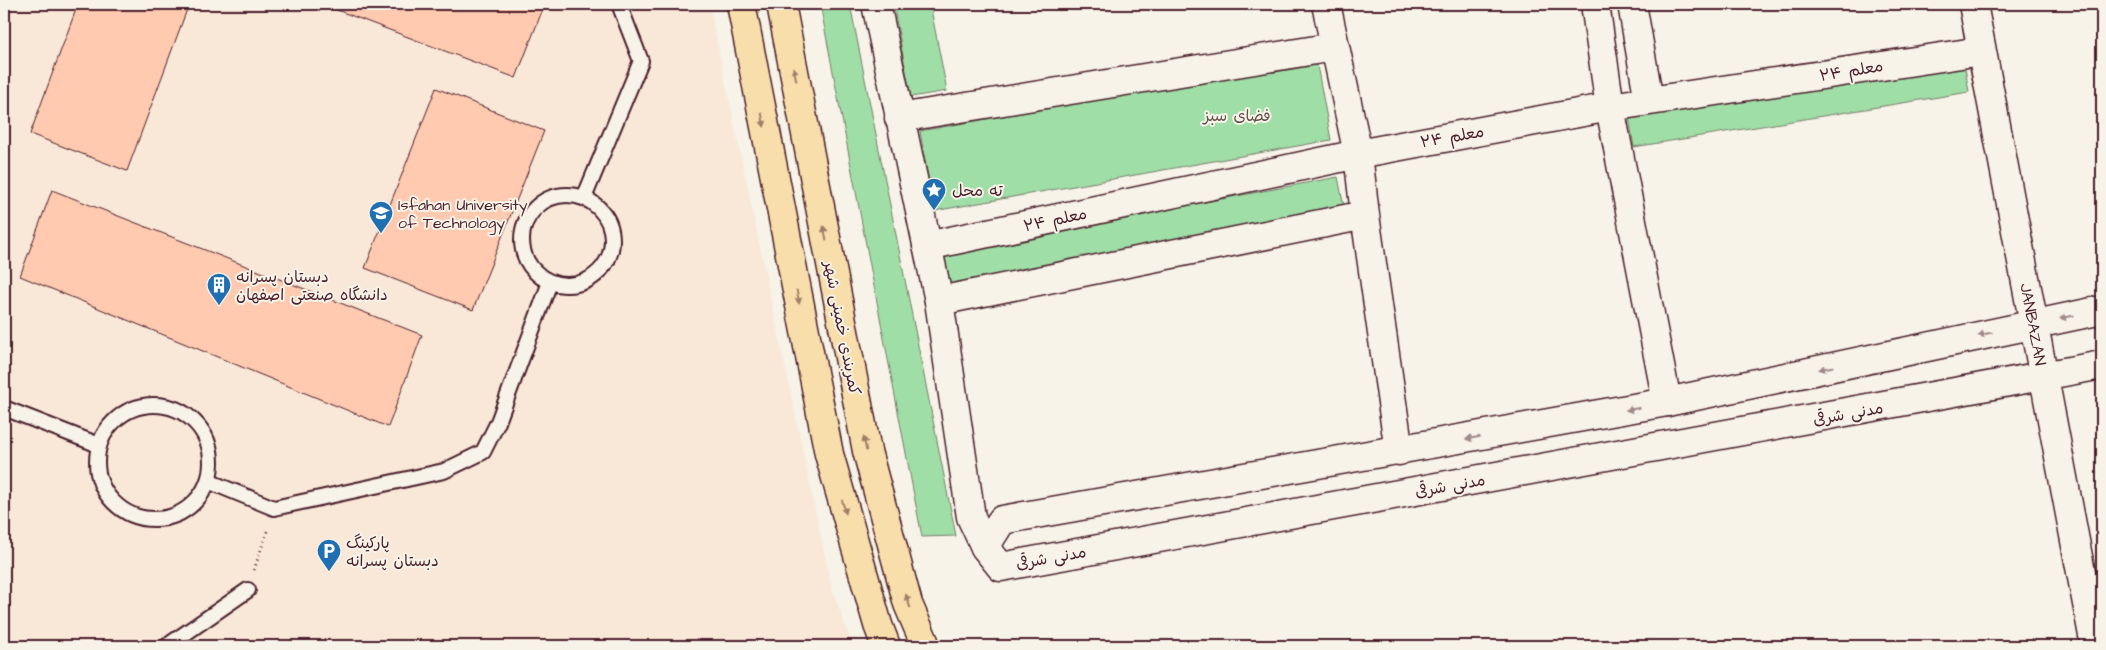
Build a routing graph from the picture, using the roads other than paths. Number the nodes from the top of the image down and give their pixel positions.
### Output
1 (619, 4) edge
2 (741, 4) edge
3 (781, 4) edge
4 (876, 4) edge
5 (1326, 4) edge
6 (1595, 4) edge
7 (1632, 4) edge
8 (1973, 4) edge
9 (1334, 47) junction
10 (1981, 51) junction
11 (1649, 101) junction
12 (1610, 108) junction
13 (899, 118) junction
14 (1358, 154) junction
15 (584, 198) junction
16 (1365, 215) junction
17 (927, 246) junction
18 (550, 282) junction
19 (939, 301) junction
20 (2102, 310) edge
21 (2033, 323) junction
22 (2102, 366) edge
23 (2043, 378) junction
24 (1668, 402) junction
25 (4, 408) edge
26 (99, 446) junction
27 (1399, 452) junction
28 (208, 482) junction
29 (985, 547) junction
30 (248, 590) road end
31 (167, 646) edge
32 (886, 646) edge
33 (926, 646) edge
34 (2095, 646) edge

1 - 15 lane
2 -> 32 highway
33 -> 3 highway, کمربندی خمینی شهر
4 - 13 street
5 - 9 street
6 - 12 street
7 - 11 street
8 - 10 street, JANBAZAN
9 - 13 street
9 - 14 street
10 - 11 street, معلم ۲۴
10 - 21 street, JANBAZAN
11 - 12 street, معلم ۲۴
12 - 14 street, معلم ۲۴
12 - 24 street
13 - 17 street
14 - 16 street
14 - 17 street, معلم ۲۴
15 - 18 lane
15 - 18 lane
16 - 19 street
16 - 27 street
17 - 19 street
18 - 28 lane
19 - 29 street
20 -> 21 street
21 - 23 street, JANBAZAN
21 -> 24 street
22 - 23 street, مدنی شرقی
23 - 29 street, مدنی شرقی
23 - 34 street, JANBAZAN
24 -> 27 street
25 - 26 lane
26 - 28 lane
26 - 28 lane
27 - 29 street
30 - 31 lane

